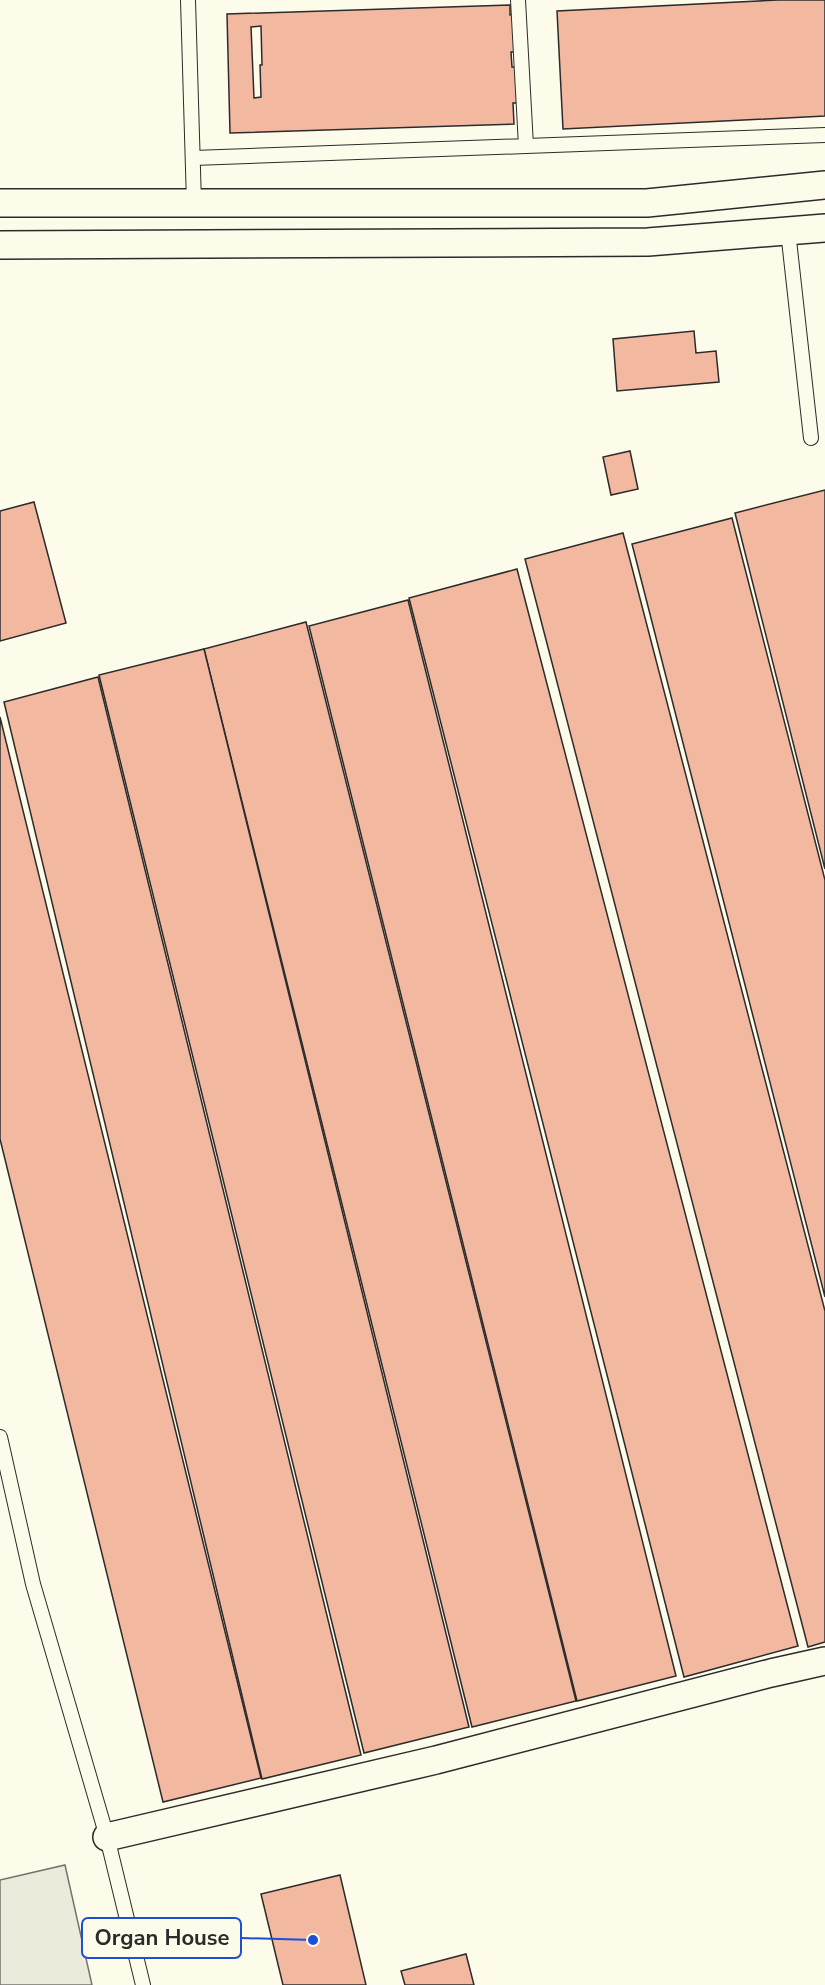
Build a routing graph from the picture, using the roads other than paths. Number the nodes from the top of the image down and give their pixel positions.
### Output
1 (188, 0) edge
2 (518, 0) edge
3 (825, 135) edge
4 (526, 146) junction
5 (193, 158) junction
6 (825, 185) edge
7 (0, 203) edge
8 (194, 203) junction
9 (825, 228) edge
10 (788, 231) junction
11 (0, 245) edge
12 (811, 438) dead end
13 (0, 1437) edge
14 (825, 1661) edge
15 (107, 1837) junction
16 (143, 1985) edge

1 - 5 lane
2 - 4 lane
3 - 4 lane
4 - 5 lane
5 - 8 lane
6 - 8 street
7 - 8 street
9 - 10 street
10 - 11 street
10 - 12 lane
13 - 15 lane
14 - 15 street
15 - 16 lane

